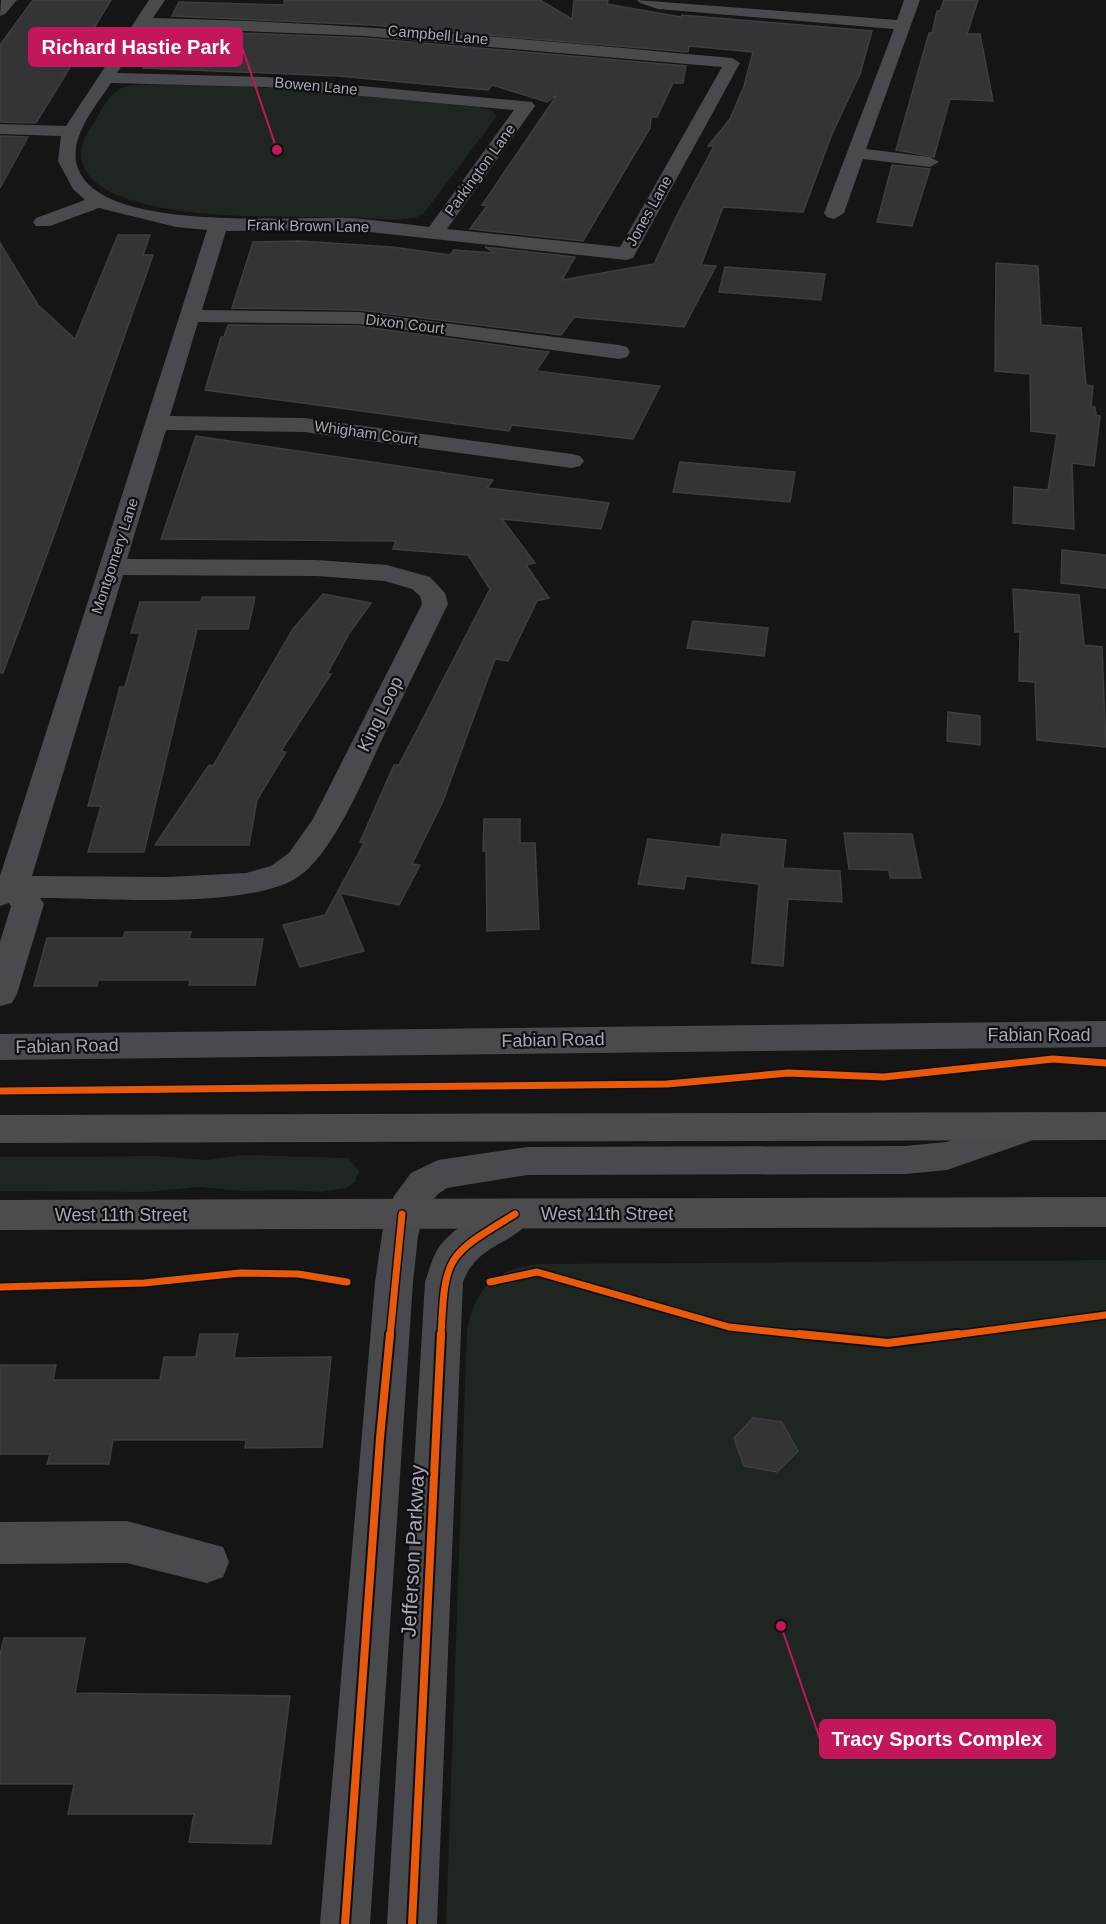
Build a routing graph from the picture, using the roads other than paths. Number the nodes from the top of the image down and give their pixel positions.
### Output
1 (9, 0) edge
2 (157, 0) edge
3 (645, 0) edge
4 (912, 0) edge
5 (766, 6) edge
6 (0, 11) edge
7 (142, 22) junction
8 (903, 25) junction
9 (732, 63) joint
10 (106, 78) junction
11 (526, 106) joint
12 (0, 129) edge
13 (71, 131) junction
14 (857, 153) junction
15 (930, 162) dead end
16 (99, 202) junction
17 (834, 213) dead end
18 (43, 222) dead end
19 (218, 225) junction
20 (434, 233) junction
21 (190, 316) junction
22 (619, 352) dead end
23 (158, 423) junction
24 (573, 461) dead end
25 (111, 567) junction
26 (4, 890) edge
27 (0, 994) edge
28 (1106, 1034) edge
29 (0, 1047) edge
30 (1032, 1126) junction
31 (1106, 1126) edge
32 (0, 1129) edge
33 (1106, 1212) edge
34 (402, 1214) junction
35 (515, 1214) junction
36 (0, 1215) edge
37 (0, 1543) edge
38 (207, 1562) dead end
39 (345, 1924) edge
40 (412, 1924) edge

1 - 6 street
2 - 7 street
3 - 5 street
4 - 8 street
5 - 8 street
7 - 9 street, Campbell Lane
7 - 10 street
8 - 14 street
9 - 20 street, Jones Lane
10 - 11 street, Bowen Lane
10 - 13 street
11 - 20 street, Parkington Lane
12 - 13 street
13 - 16 street
14 - 15 street
14 - 17 street
16 - 18 street
16 - 19 street, Frank Brown Lane
19 - 20 street, Frank Brown Lane
19 - 21 street, Montgomery Lane
21 - 22 street, Dixon Court
21 - 23 street, Montgomery Lane
23 - 24 street, Whigham Court
23 - 25 street, Montgomery Lane
25 - 26 street, Montgomery Lane
25 - 26 street, King Loop
26 - 27 street
28 - 29 street, Fabian Road
30 - 31 main road
30 - 32 main road
30 - 34 street
33 - 35 main road, West 11th Street
34 - 35 main road, West 11th Street
34 - 36 main road, West 11th Street
34 - 39 street, Jefferson Parkway
35 - 40 street, Jefferson Parkway
37 - 38 street

